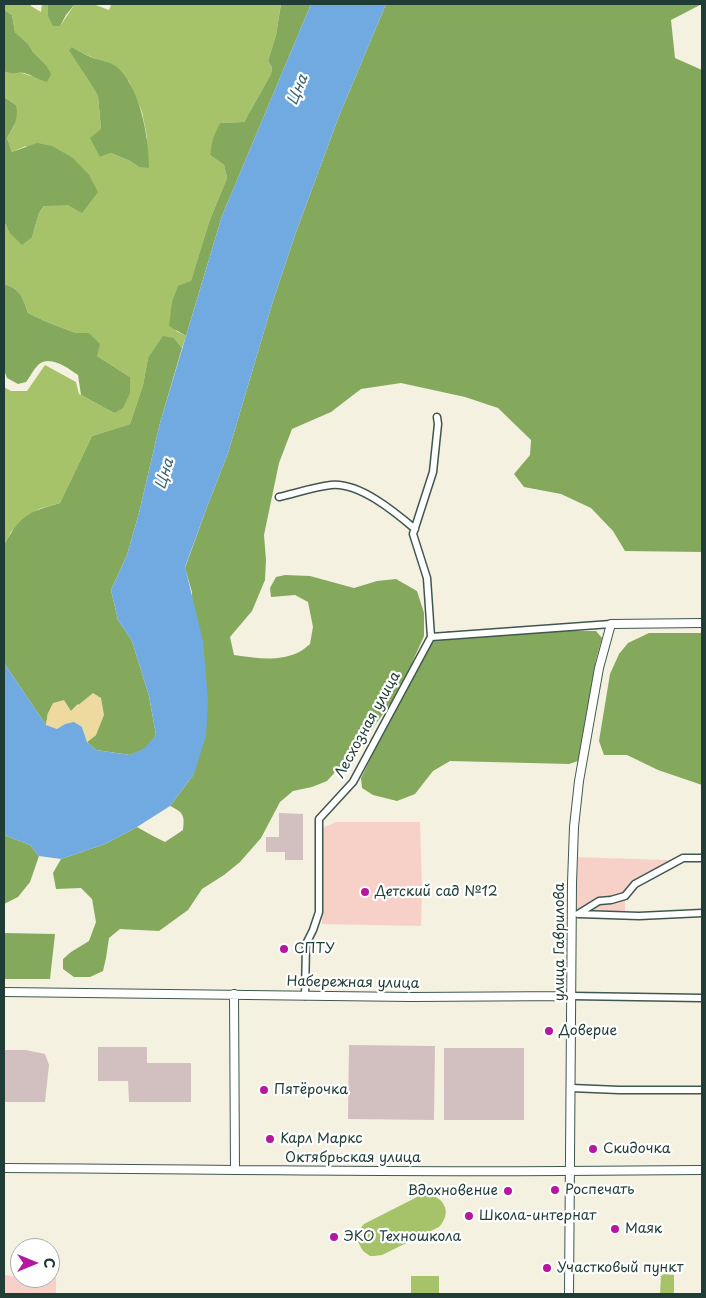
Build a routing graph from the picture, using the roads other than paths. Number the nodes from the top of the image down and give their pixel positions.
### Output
1 (437, 417) dead end
2 (279, 497) dead end
3 (415, 528) junction
4 (702, 623) edge
5 (611, 624) junction
6 (431, 637) junction
7 (702, 858) edge
8 (702, 913) edge
9 (575, 914) junction
10 (4, 992) edge
11 (234, 994) junction
12 (305, 996) junction
13 (572, 996) junction
14 (702, 998) edge
15 (571, 1088) junction
16 (702, 1090) edge
17 (4, 1168) edge
18 (235, 1169) junction
19 (702, 1170) edge
20 (571, 1171) junction
21 (569, 1294) edge

1 - 3 street
2 - 3 street
3 - 6 street
4 - 5 street
5 - 6 street
5 - 9 street, улица Гаврилова
6 - 12 street, Лесхозная улица
7 - 9 street
8 - 9 street
9 - 13 street, улица Гаврилова
10 - 11 street, Набережная улица
11 - 12 street, Набережная улица
11 - 18 street
12 - 13 street, Набережная улица
13 - 14 street, Набережная улица
13 - 15 street, улица Гаврилова
15 - 16 street
15 - 20 street, улица Гаврилова
17 - 18 street, Октябрьская улица
18 - 20 street, Октябрьская улица
19 - 20 street, Октябрьская улица
20 - 21 street, улица Гаврилова

